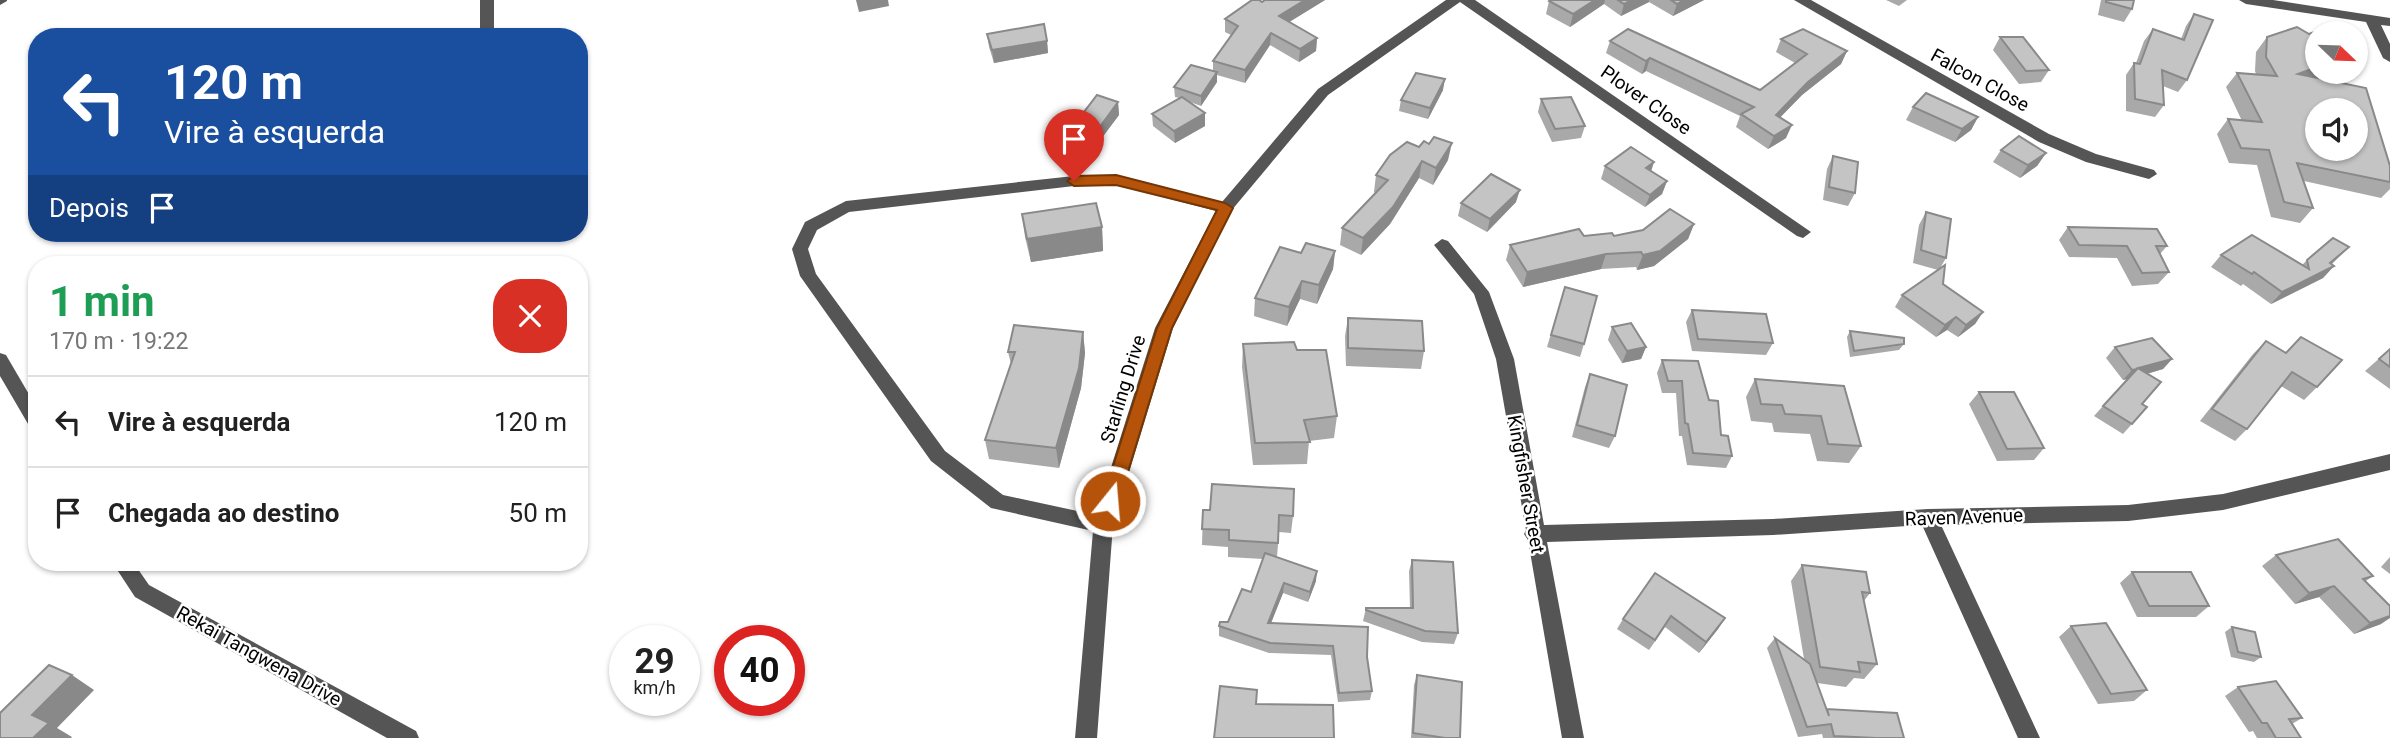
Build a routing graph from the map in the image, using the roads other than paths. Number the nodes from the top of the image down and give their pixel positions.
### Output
1 (487, 0) edge
2 (1455, 0) edge
3 (1466, 0) edge
4 (1801, 0) edge
5 (2246, 0) edge
6 (2372, 21) junction
7 (2390, 22) edge
8 (487, 28) edge
9 (2390, 58) edge
10 (2149, 174) dead end
11 (1225, 208) junction
12 (1803, 232) dead end
13 (1442, 245) dead end
14 (0, 360) edge
15 (28, 408) edge
16 (2390, 462) edge
17 (1927, 517) junction
18 (1103, 525) junction
19 (1534, 534) junction
20 (128, 571) edge
21 (408, 738) edge
22 (1086, 738) edge
23 (1573, 738) edge
24 (2029, 738) edge

1 - 8 street
2 - 11 street, Starling Drive
3 - 12 street, Plover Close
4 - 10 street, Falcon Close
5 - 6 street
6 - 7 street
6 - 9 street
11 - 18 street, Starling Drive
11 - 18 street
13 - 19 street, Kingfisher Street
14 - 15 street
16 - 17 street, Raven Avenue
17 - 19 street, Raven Avenue
17 - 24 street
18 - 22 street, Starling Drive
19 - 23 street, Kingfisher Street
20 - 21 street, Rekai Tangwena Drive

